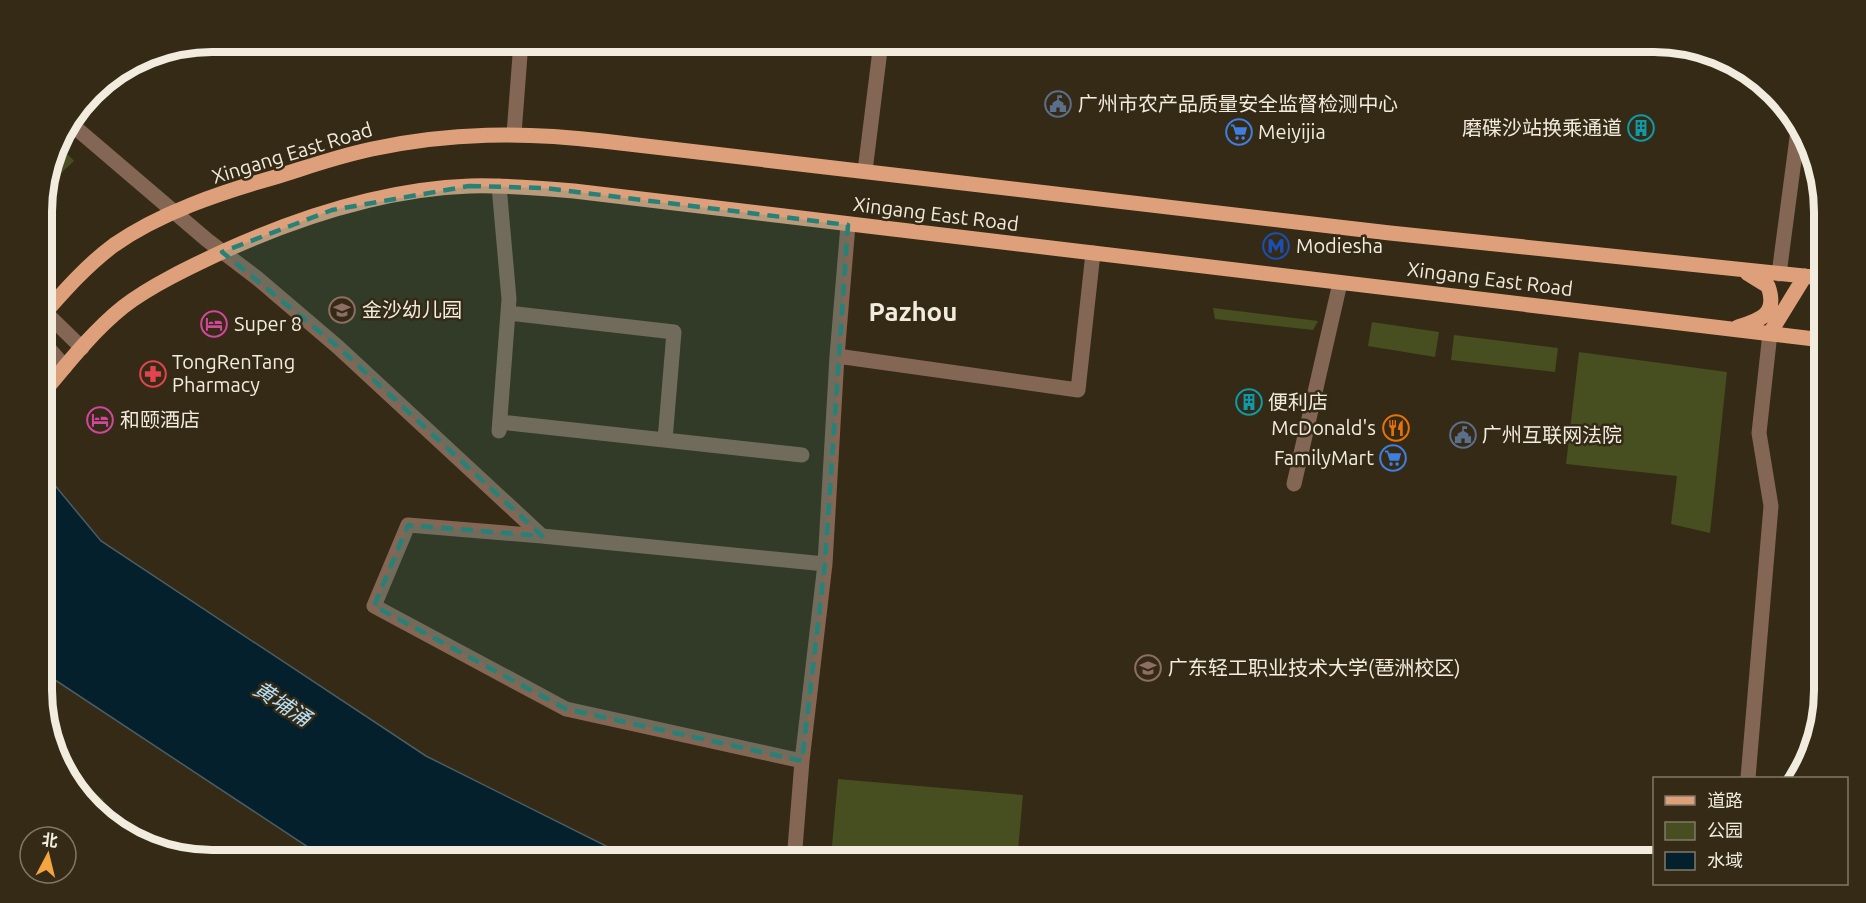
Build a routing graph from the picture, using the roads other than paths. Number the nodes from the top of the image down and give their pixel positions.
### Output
1 (520, 53) edge
2 (879, 53) edge
3 (76, 128) edge
4 (514, 134) junction
5 (1796, 141) edge
6 (865, 171) junction
7 (500, 186) junction
8 (176, 211) junction
9 (848, 225) junction
10 (222, 252) junction
11 (1093, 253) junction
12 (1737, 269) junction
13 (1779, 274) junction
14 (1805, 276) junction
15 (1814, 277) edge
16 (1340, 283) junction
17 (53, 302) edge
18 (508, 313) junction
19 (53, 321) edge
20 (1732, 329) junction
21 (1770, 333) junction
22 (1814, 339) edge
23 (82, 348) junction
24 (53, 353) edge
25 (837, 357) junction
26 (65, 367) junction
27 (53, 382) edge
28 (665, 440) junction
29 (802, 455) dead end
30 (1294, 484) dead end
31 (542, 536) junction
32 (825, 564) junction
33 (802, 761) junction
34 (1748, 777) edge
35 (795, 850) edge

1 - 4 street
2 - 6 street
3 - 8 street
4 - 6 main road, Xingang East Road
4 - 8 main road, Xingang East Road
5 - 13 street
6 - 12 main road, Xingang East Road
7 - 9 main road, Xingang East Road
7 - 10 main road, Xingang East Road
7 - 18 street
8 - 10 street
8 - 17 main road, Xingang East Road
9 - 11 main road, Xingang East Road
9 - 25 street
10 - 23 main road, Xingang East Road
10 - 31 street
11 - 16 main road, Xingang East Road
11 - 25 street
12 - 13 main road, Xingang East Road
12 - 20 main road
13 - 14 main road, Xingang East Road
14 - 15 main road, Xingang East Road
14 - 21 main road
16 - 20 main road, Xingang East Road
16 - 30 street
18 - 28 street
18 - 28 street
19 - 23 street
20 - 21 main road, Xingang East Road
21 - 22 main road, Xingang East Road
21 - 34 street
23 - 26 main road, Xingang East Road
24 - 26 street
25 - 32 street
26 - 27 main road, Xingang East Road
28 - 29 street
31 - 32 street
31 - 33 street
32 - 33 street
33 - 35 street

